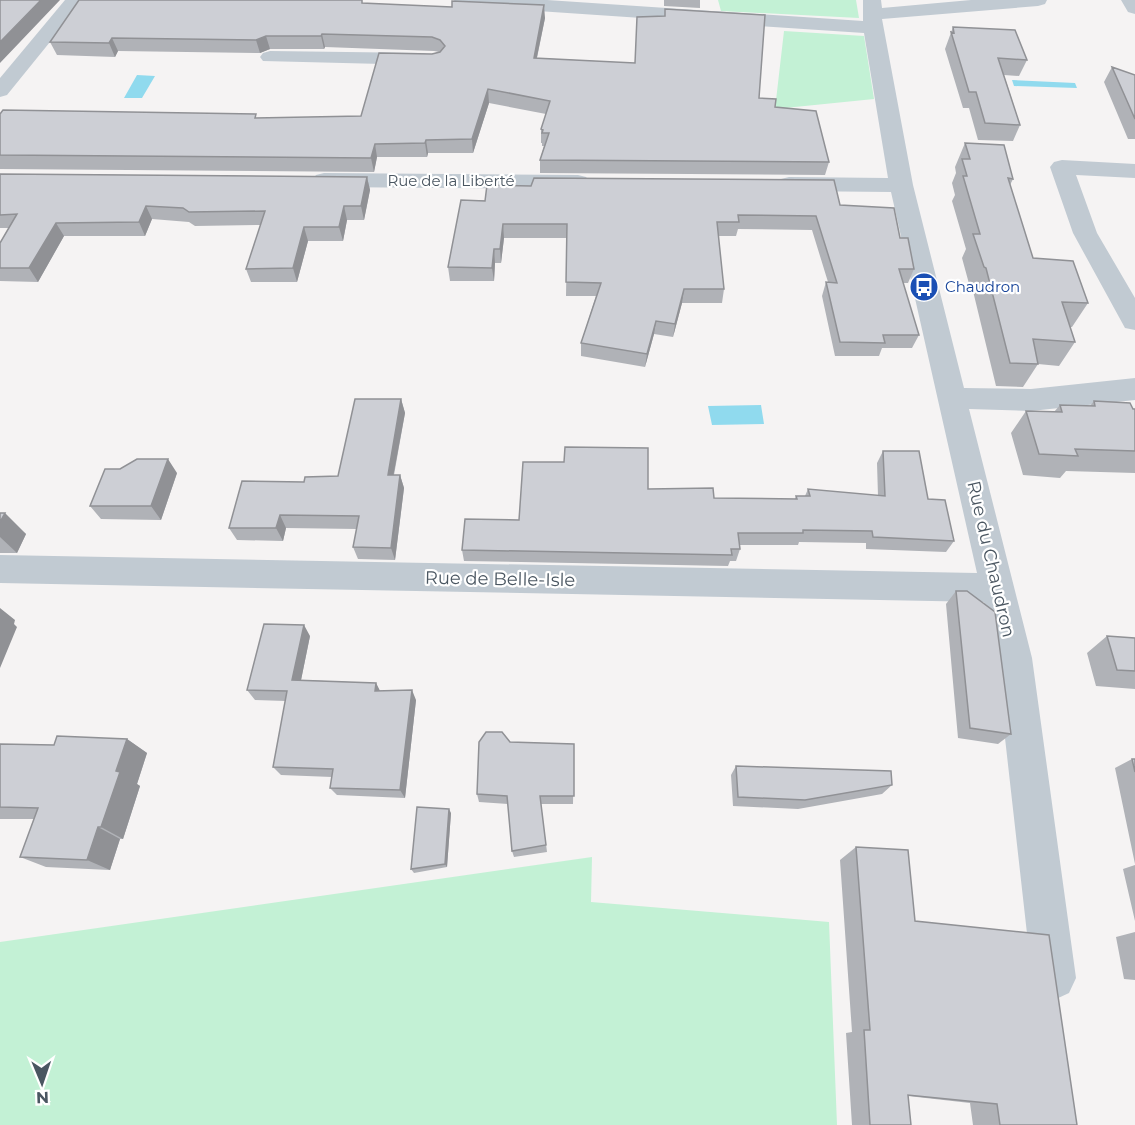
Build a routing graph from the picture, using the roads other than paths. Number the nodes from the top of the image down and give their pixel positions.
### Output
1 (75, 0) edge
2 (463, 0) edge
3 (1038, 0) edge
4 (1130, 0) edge
5 (1135, 8) edge
6 (873, 14) edge
7 (270, 57) dead end
8 (434, 59) edge
9 (0, 91) edge
10 (1134, 172) edge
11 (296, 180) edge
12 (605, 183) edge
13 (771, 184) edge
14 (901, 185) junction
15 (1133, 311) edge
16 (1135, 389) edge
17 (952, 398) junction
18 (0, 569) edge
19 (999, 588) junction
20 (1059, 1010) edge

1 - 9 street
2 - 6 street
3 - 6 street
4 - 5 street
6 - 14 street, Rue du Chaudron
7 - 8 street
10 - 15 street
11 - 12 street, Rue de la Liberté
13 - 14 street
14 - 17 street, Rue du Chaudron
16 - 17 street
17 - 19 street, Rue du Chaudron
18 - 19 street, Rue de Belle-Isle
19 - 20 street, Rue du Chaudron

